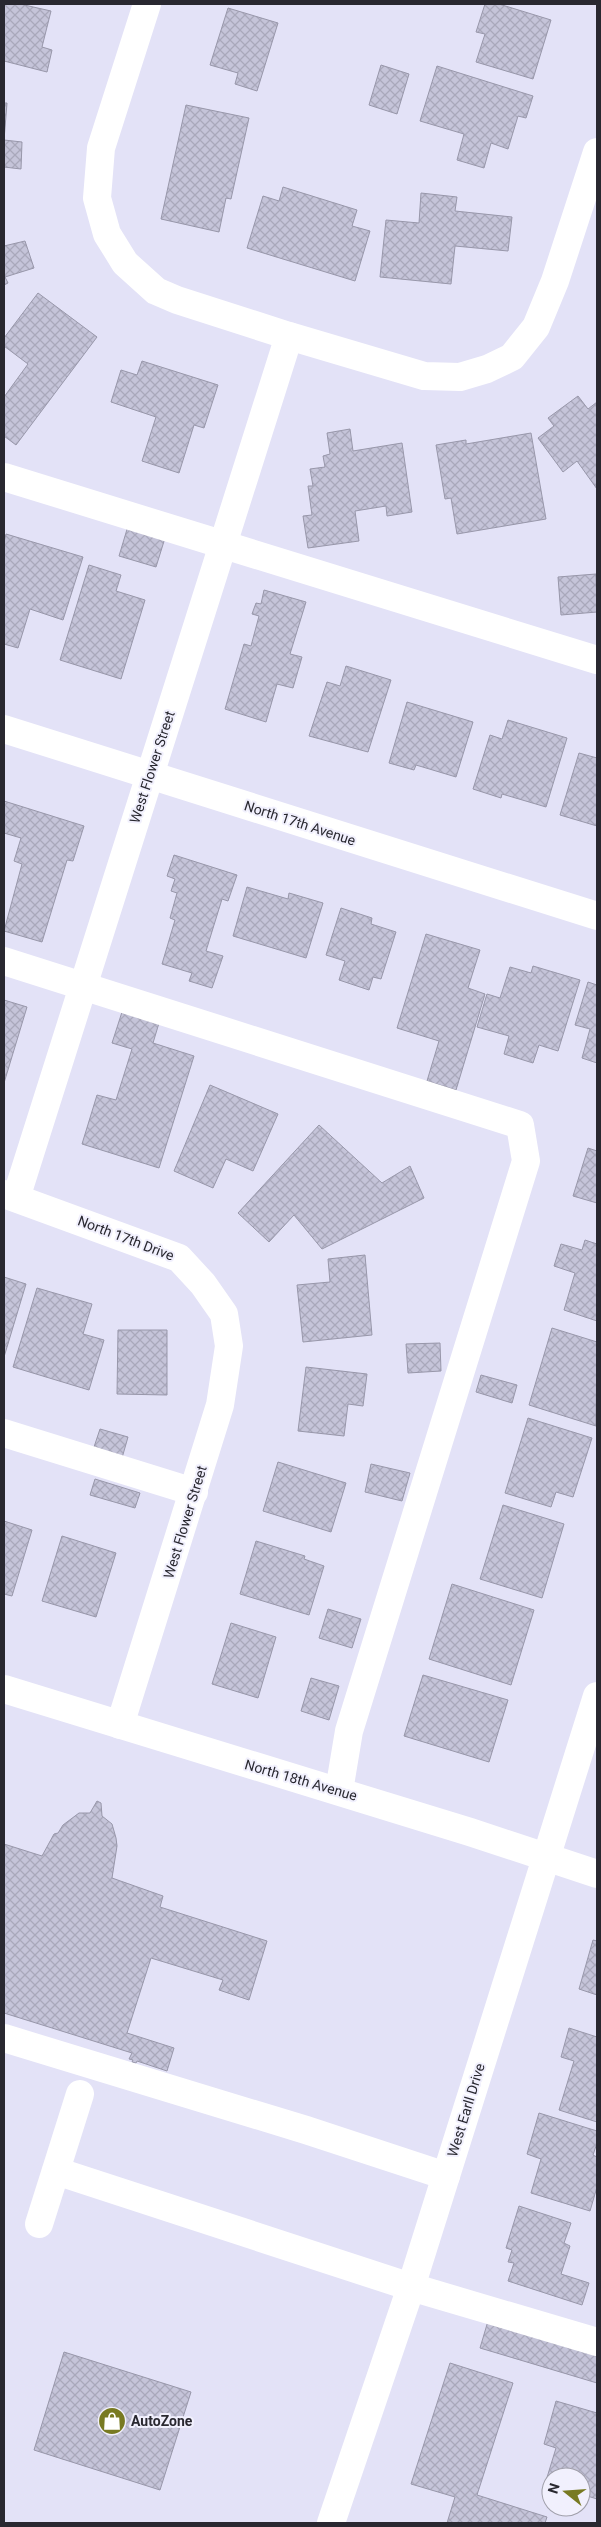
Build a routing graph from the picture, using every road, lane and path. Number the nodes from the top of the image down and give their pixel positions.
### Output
1 (147, 4) edge
2 (597, 152) edge
3 (289, 336) junction
4 (4, 477) edge
5 (223, 545) junction
6 (597, 660) edge
7 (4, 729) edge
8 (150, 775) junction
9 (597, 916) edge
10 (4, 961) edge
11 (83, 986) junction
12 (10, 1196) edge
13 (224, 1314) joint
14 (4, 1433) edge
15 (194, 1492) junction
16 (4, 1689) edge
17 (597, 1696) edge
18 (120, 1725) junction
19 (339, 1791) junction
20 (545, 1858) junction
21 (597, 1874) edge
22 (4, 2038) edge
23 (80, 2094) dead end
24 (56, 2171) junction
25 (446, 2176) junction
26 (39, 2224) dead end
27 (411, 2287) junction
28 (597, 2342) edge
29 (332, 2523) edge

1 - 3 street
2 - 3 street
3 - 5 street, West Flower Street
4 - 5 street
5 - 6 street
5 - 8 street, West Flower Street
7 - 8 street, North 17th Avenue
8 - 9 street, North 17th Avenue
8 - 11 street, West Flower Street
10 - 11 street
11 - 12 street, West Flower Street
11 - 19 street
12 - 13 street, North 17th Drive
13 - 15 street, West Flower Street
14 - 15 street
15 - 18 street, West Flower Street
16 - 18 street, North 18th Avenue
17 - 20 street, West Earll Drive
18 - 19 street, North 18th Avenue
19 - 20 street, North 18th Avenue
20 - 21 street, North 18th Avenue
20 - 25 street, West Earll Drive
22 - 25 street
23 - 24 street
24 - 26 street
24 - 27 street
25 - 27 street, West Earll Drive
27 - 28 street
27 - 29 street, West Earll Drive

